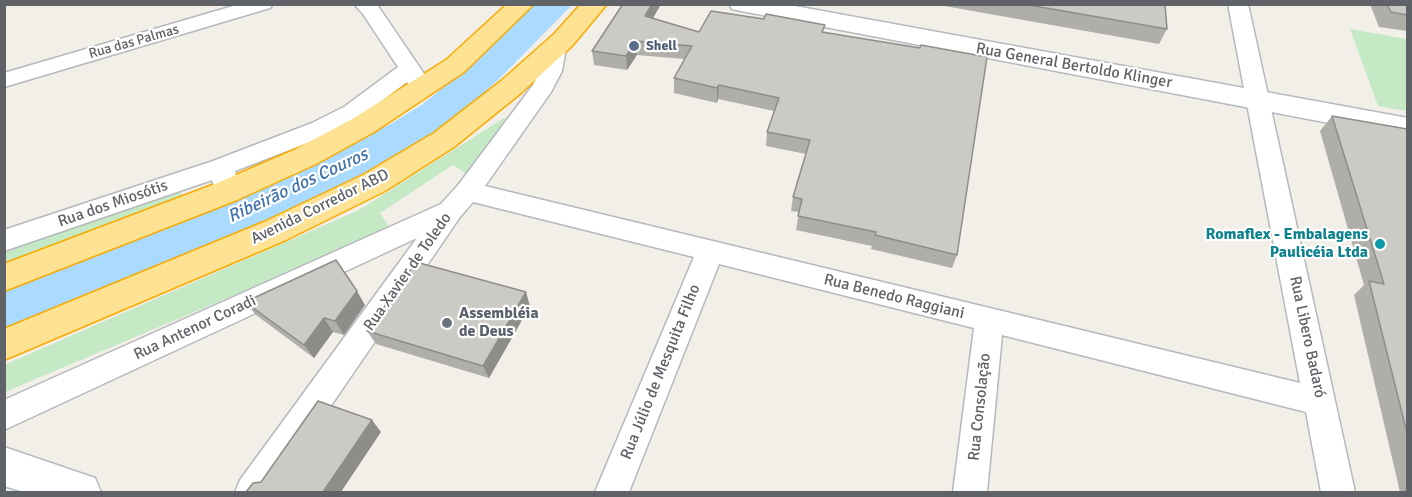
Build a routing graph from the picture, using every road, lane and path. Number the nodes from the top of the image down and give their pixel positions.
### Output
1 (263, 4) edge
2 (364, 4) edge
3 (522, 4) edge
4 (595, 4) edge
5 (741, 4) edge
6 (1238, 4) edge
7 (555, 48) junction
8 (416, 78) junction
9 (4, 80) edge
10 (1256, 99) junction
11 (1407, 128) edge
12 (224, 179) junction
13 (459, 201) junction
14 (4, 241) edge
15 (710, 252) junction
16 (4, 278) edge
17 (990, 321) junction
18 (4, 345) edge
19 (1321, 402) junction
20 (4, 416) edge
21 (4, 466) edge
22 (80, 492) edge
23 (252, 492) edge
24 (612, 492) edge
25 (970, 492) edge
26 (1338, 492) edge

1 - 9 street, Rua das Palmas
2 - 8 street
3 - 8 highway
4 - 7 highway, Avenida Corredor ABD
5 - 10 street, Rua General Bertoldo Klinger
6 - 10 street, Rua Libero Badaró
7 - 13 street, Rua Xavier de Toledo
7 - 18 highway, Avenida Corredor ABD
8 - 12 highway
10 - 11 street, Rua General Bertoldo Klinger
10 - 19 street, Rua Libero Badaró
12 - 14 street, Rua dos Miosótis
12 - 16 highway
13 - 15 street, Rua Benedo Raggiani
13 - 20 street, Rua Antenor Coradi
13 - 23 street, Rua Xavier de Toledo
15 - 17 street, Rua Benedo Raggiani
15 - 24 street, Rua Júlio de Mesquita Filho
17 - 19 street, Rua Benedo Raggiani
17 - 25 street, Rua Consolação
19 - 26 street, Rua Libero Badaró
21 - 22 street

